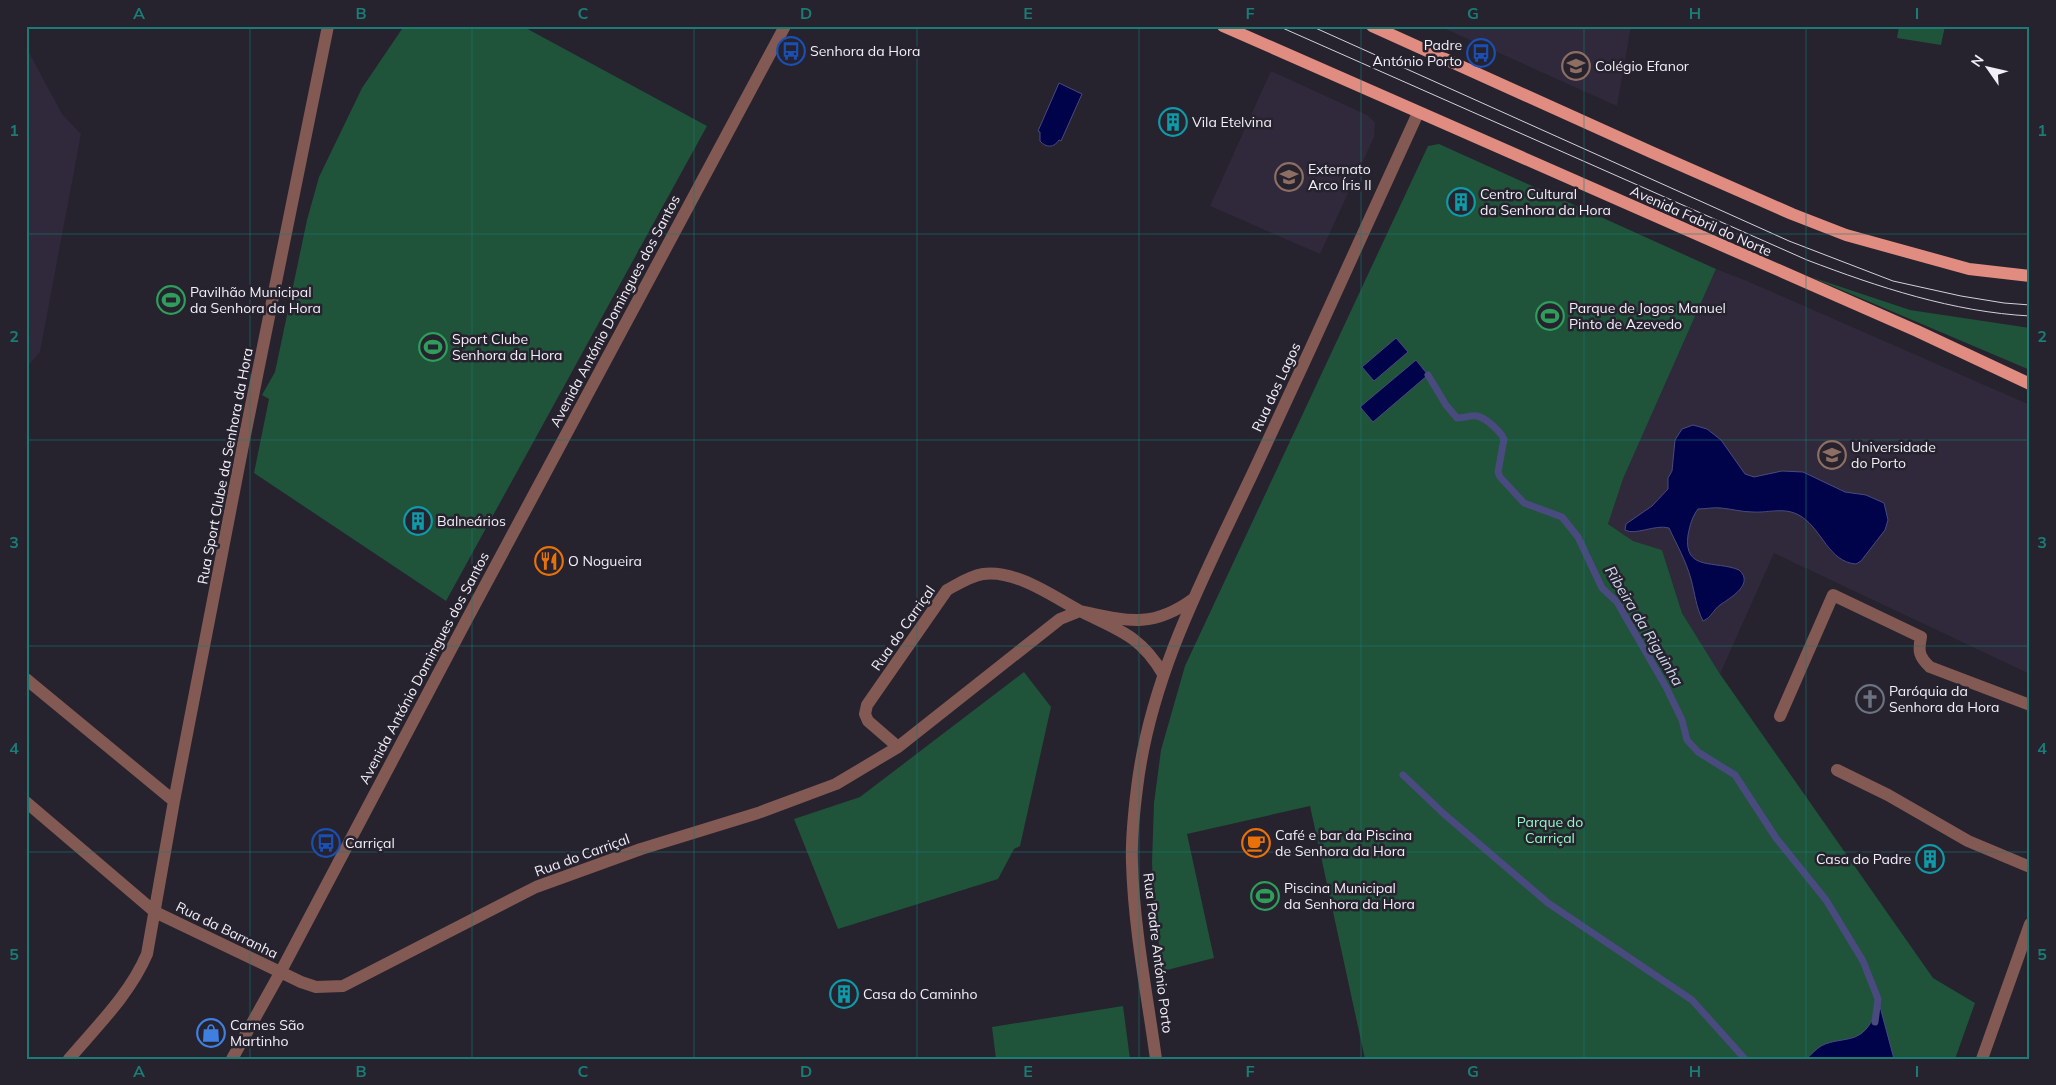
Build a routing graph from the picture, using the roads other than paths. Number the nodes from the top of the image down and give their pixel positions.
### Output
1 (328, 26) edge
2 (785, 26) edge
3 (1223, 26) edge
4 (1372, 26) edge
5 (1418, 113) junction
6 (2030, 276) edge
7 (2030, 384) edge
8 (1194, 598) junction
9 (1080, 611) junction
10 (1163, 674) junction
11 (26, 679) edge
12 (2030, 705) edge
13 (1780, 716) dead end
14 (898, 747) junction
15 (1837, 770) dead end
16 (174, 801) junction
17 (26, 802) edge
18 (2030, 867) edge
19 (155, 912) junction
20 (2030, 924) edge
21 (280, 973) junction
22 (69, 1059) edge
23 (232, 1059) edge
24 (1156, 1059) edge
25 (1982, 1059) edge

1 - 16 street, Rua Sport Clube da Senhora da Hora
2 - 21 street, Avenida António Domingues dos Santos
3 - 5 main road, Avenida Fabril do Norte
4 - 6 main road
5 - 7 main road, Avenida Fabril do Norte
5 - 8 street, Rua dos Lagos
8 - 9 street, Rua do Carriçal
8 - 10 street, Rua dos Lagos
9 - 10 street, Rua do Carriçal
9 - 14 street, Rua do Carriçal
9 - 14 street, Rua do Carriçal
10 - 24 street, Rua Padre António Porto
11 - 16 street
12 - 13 street
14 - 21 street, Rua do Carriçal
15 - 18 street
16 - 19 street, Rua Sport Clube da Senhora da Hora
17 - 19 street
19 - 21 street, Rua da Barranha
19 - 22 street, Rua da Barranha
20 - 25 street
21 - 23 street, Avenida António Domingues dos Santos

